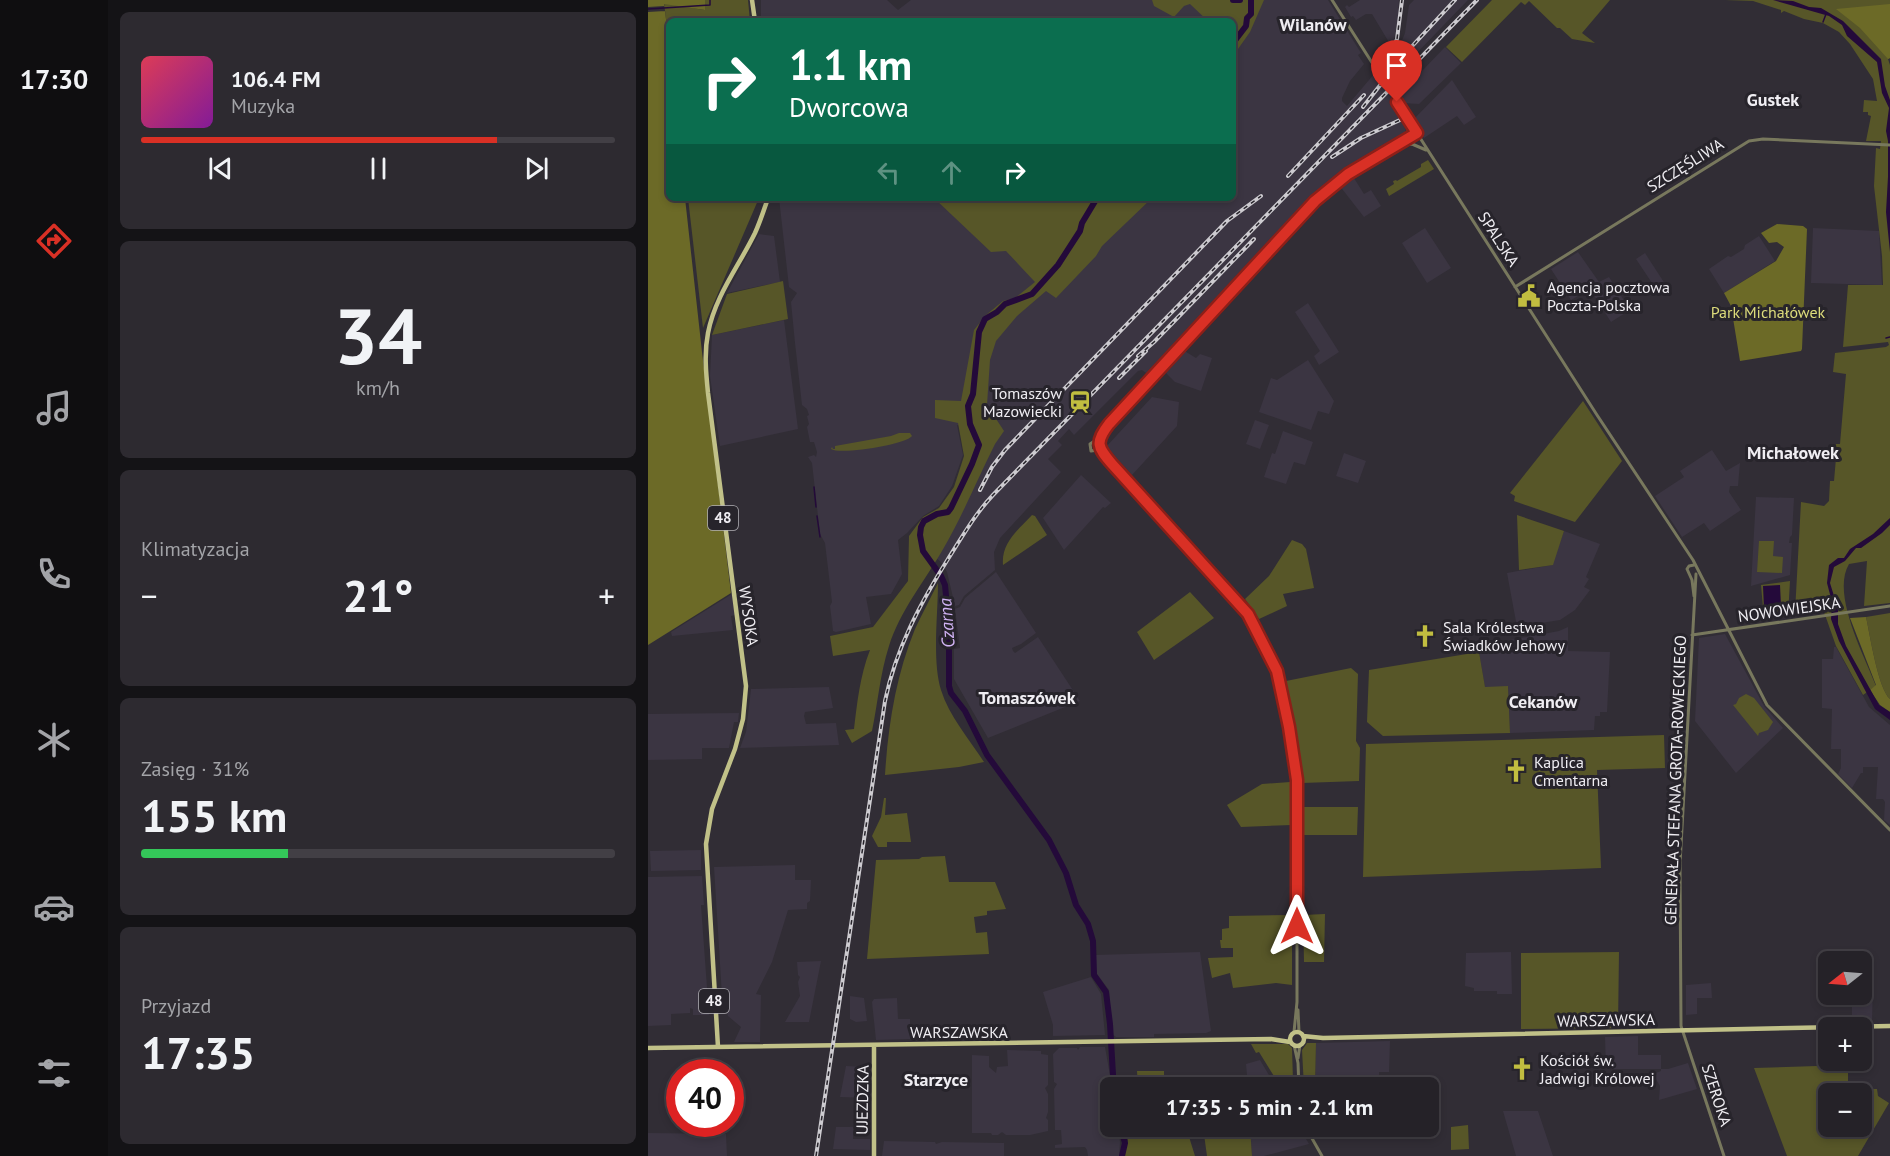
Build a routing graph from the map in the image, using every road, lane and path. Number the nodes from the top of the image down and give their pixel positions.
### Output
1 (752, 0) edge
2 (1332, 0) edge
3 (755, 18) edge
4 (1409, 121) junction
5 (1417, 133) junction
6 (1402, 142) junction
7 (1890, 145) edge
8 (1394, 147) junction
9 (1430, 153) junction
10 (767, 201) edge
11 (1515, 287) junction
12 (1104, 430) junction
13 (1094, 442) junction
14 (1098, 448) junction
15 (1691, 565) junction
16 (1697, 573) junction
17 (1688, 574) junction
18 (1694, 602) junction
19 (1890, 606) edge
20 (1728, 630) junction
21 (1692, 635) junction
22 (1890, 830) edge
23 (1890, 1026) edge
24 (1695, 1030) junction
25 (1683, 1031) junction
26 (1297, 1039) junction
27 (1686, 1042) junction
28 (874, 1045) junction
29 (718, 1047) junction
30 (648, 1048) edge
31 (1299, 1077) edge
32 (1311, 1137) edge
33 (874, 1156) edge
34 (1322, 1156) edge
35 (1724, 1156) edge

1 - 3 main road
2 - 4 street, SPALSKA
4 - 5 street, SPALSKA
4 - 6 street
5 - 6 street
5 - 9 street, SPALSKA
6 - 8 street
7 - 11 street, SZCZĘŚLIWA
8 - 9 street
8 - 12 street
9 - 11 street, SPALSKA
10 - 29 main road, WYSOKA / 48
11 - 15 street, SPALSKA
12 - 13 street
12 - 14 street
13 - 14 street
13 - 14 street
14 - 26 street
15 - 16 street, SPALSKA
15 - 17 street, GENERAŁA STEFANA GROTA-ROWECKIEGO
16 - 17 street
16 - 18 street, GENERAŁA STEFANA GROTA-ROWECKIEGO
16 - 20 street
17 - 18 street, GENERAŁA STEFANA GROTA-ROWECKIEGO
18 - 21 street, GENERAŁA STEFANA GROTA-ROWECKIEGO
19 - 20 street, NOWOWIEJSKA
20 - 21 street, NOWOWIEJSKA
20 - 22 street
21 - 25 street, GENERAŁA STEFANA GROTA-ROWECKIEGO
23 - 24 main road, WARSZAWSKA
24 - 25 main road, WARSZAWSKA
24 - 27 street
25 - 26 main road, WARSZAWSKA
25 - 27 street, SZEROKA
26 - 28 main road, WARSZAWSKA
26 - 31 street
27 - 35 street, SZEROKA
28 - 29 main road, WARSZAWSKA
28 - 33 main road, UJEZDZKA
29 - 30 main road, WARSZAWSKA
32 - 34 street

